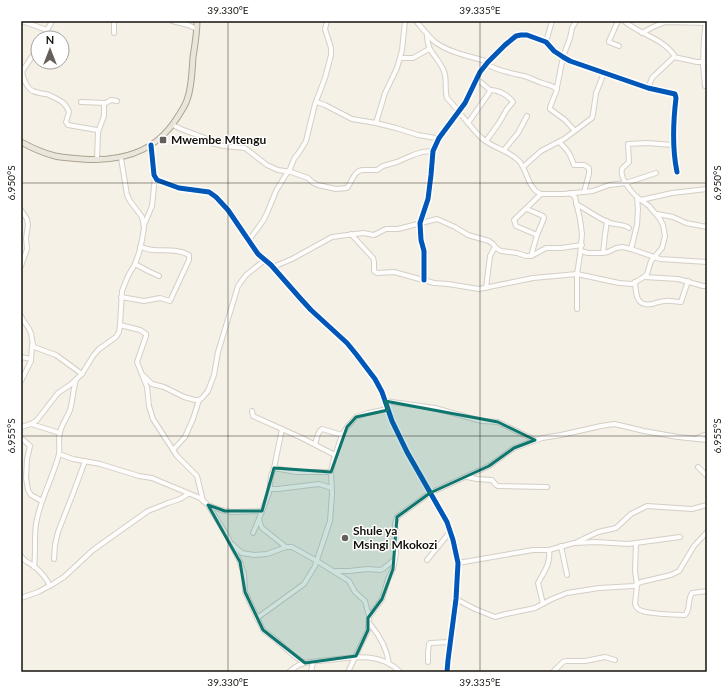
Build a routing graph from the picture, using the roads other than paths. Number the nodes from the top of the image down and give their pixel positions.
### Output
1 (22, 21) edge
2 (52, 21) edge
3 (114, 21) edge
4 (172, 21) edge
5 (197, 21) edge
6 (327, 21) edge
7 (405, 21) edge
8 (416, 21) edge
9 (552, 21) edge
10 (576, 21) edge
11 (618, 21) edge
12 (624, 21) edge
13 (654, 21) edge
14 (706, 22) edge
15 (654, 27) junction
16 (197, 29) junction
17 (48, 30) joint
18 (114, 33) dead end
19 (642, 33) junction
20 (427, 34) junction
21 (706, 39) edge
22 (546, 42) junction
23 (619, 46) dead end
24 (429, 49) junction
25 (563, 57) junction
26 (674, 57) junction
27 (400, 58) junction
28 (30, 60) edge
29 (705, 62) edge
30 (487, 63) junction
31 (604, 73) junction
32 (477, 79) junction
33 (706, 86) dead end
34 (557, 88) junction
35 (648, 88) junction
36 (490, 90) junction
37 (117, 101) dead end
38 (81, 102) dead end
39 (316, 102) junction
40 (105, 103) junction
41 (458, 112) junction
42 (527, 116) dead end
43 (376, 123) junction
44 (468, 123) junction
45 (173, 125) junction
46 (574, 130) junction
47 (98, 132) junction
48 (439, 138) junction
49 (486, 141) junction
50 (21, 142) edge
51 (559, 142) junction
52 (674, 144) junction
53 (151, 145) junction
54 (504, 150) junction
55 (433, 151) junction
56 (121, 158) junction
57 (97, 160) junction
58 (523, 167) junction
59 (288, 172) junction
60 (677, 172) dead end
61 (656, 173) dead end
62 (155, 176) junction
63 (626, 183) junction
64 (707, 189) edge
65 (584, 192) junction
66 (570, 193) junction
67 (541, 194) junction
68 (639, 198) junction
69 (576, 204) junction
70 (527, 209) junction
71 (21, 210) edge
72 (656, 214) junction
73 (607, 221) junction
74 (420, 223) junction
75 (144, 225) junction
76 (707, 227) edge
77 (629, 228) dead end
78 (352, 234) junction
79 (537, 235) junction
80 (248, 240) junction
81 (582, 245) junction
82 (140, 247) junction
83 (495, 247) junction
84 (631, 249) junction
85 (581, 251) junction
86 (603, 253) junction
87 (530, 256) junction
88 (653, 257) junction
89 (265, 260) junction
90 (707, 262) edge
91 (135, 264) junction
92 (21, 266) edge
93 (273, 267) junction
94 (577, 274) junction
95 (159, 276) dead end
96 (644, 277) junction
97 (424, 280) junction
98 (688, 281) junction
99 (635, 282) junction
100 (707, 286) edge
101 (486, 288) junction
102 (121, 297) junction
103 (577, 309) dead end
104 (21, 316) edge
105 (120, 325) junction
106 (32, 344) junction
107 (21, 356) edge
108 (31, 359) junction
109 (82, 374) junction
110 (143, 374) junction
111 (76, 379) junction
112 (21, 380) edge
113 (199, 400) junction
114 (385, 401) junction
115 (388, 408) junction
116 (252, 411) dead end
117 (31, 424) junction
118 (21, 428) edge
119 (282, 429) junction
120 (60, 433) junction
121 (707, 434) edge
122 (342, 435) junction
123 (21, 438) edge
124 (696, 438) junction
125 (534, 440) junction
126 (707, 440) edge
127 (315, 444) junction
128 (173, 450) junction
129 (58, 454) junction
130 (335, 455) junction
131 (85, 461) junction
132 (698, 467) dead end
133 (274, 468) junction
134 (331, 472) junction
135 (707, 476) edge
136 (467, 477) junction
137 (548, 487) dead end
138 (332, 488) junction
139 (270, 489) junction
140 (430, 493) junction
141 (188, 494) junction
142 (42, 501) junction
143 (204, 501) junction
144 (208, 505) junction
145 (707, 505) edge
146 (262, 511) junction
147 (259, 520) junction
148 (450, 532) junction
149 (707, 532) edge
150 (253, 533) dead end
151 (680, 537) dead end
152 (230, 542) junction
153 (574, 543) junction
154 (636, 543) junction
155 (561, 546) junction
156 (286, 547) junction
157 (549, 550) junction
158 (21, 556) edge
159 (54, 559) dead end
160 (396, 559) junction
161 (427, 560) dead end
162 (318, 561) junction
163 (458, 563) junction
164 (34, 567) junction
165 (333, 570) junction
166 (567, 575) dead end
167 (637, 585) junction
168 (50, 586) junction
169 (707, 591) edge
170 (21, 598) edge
171 (456, 599) junction
172 (543, 604) junction
173 (369, 617) junction
174 (257, 618) junction
175 (369, 624) junction
176 (450, 642) junction
177 (356, 656) junction
178 (615, 660) dead end
179 (313, 662) junction
180 (428, 662) dead end
181 (305, 663) junction
182 (389, 664) junction
183 (289, 672) edge
184 (311, 672) edge
185 (348, 672) edge
186 (400, 672) edge
187 (447, 672) edge
188 (553, 672) edge

1 - 17 street
2 - 17 street
3 - 18 street
4 - 16 street
5 - 16 main road
6 - 39 street
7 - 27 street
8 - 20 street
9 - 22 street
10 - 25 street
11 - 23 street
12 - 19 street
13 - 15 street
14 - 15 street
14 - 21 street
15 - 19 street
16 - 45 main road
19 - 26 street
20 - 24 street
20 - 30 street
21 - 29 street
22 - 25 street
22 - 30 street
24 - 27 street
24 - 41 street
25 - 31 street
25 - 34 street
26 - 29 street
26 - 35 street
27 - 43 street
28 - 47 street
29 - 33 street
30 - 32 street
30 - 34 street
31 - 35 street
31 - 46 street
32 - 36 street
32 - 41 street
34 - 46 street
35 - 52 street
36 - 44 street
36 - 49 street
37 - 40 street
38 - 40 street
39 - 43 street
39 - 59 street
40 - 47 street
41 - 44 street
41 - 48 street
42 - 54 street
43 - 48 street
44 - 49 street
45 - 53 main road
45 - 59 street
46 - 51 street
47 - 57 street
48 - 55 street
49 - 54 street
50 - 57 main road
51 - 58 street
51 - 65 street
52 - 60 street
52 - 63 street
53 - 56 main road
53 - 62 street
54 - 58 street
55 - 59 street
55 - 74 street
56 - 57 main road
56 - 75 street
58 - 67 street
59 - 80 street
61 - 63 street
62 - 75 street
62 - 80 street
63 - 65 street
63 - 68 street
64 - 68 street
65 - 66 street
66 - 67 street
66 - 69 street
67 - 70 street
68 - 72 street
68 - 84 street
69 - 73 street
69 - 81 street
70 - 79 street
70 - 79 street
71 - 92 street
72 - 76 street
72 - 88 street
73 - 77 street
73 - 86 street
74 - 78 street
74 - 83 street
74 - 97 street
75 - 82 street
78 - 93 street
78 - 97 street
79 - 87 street
80 - 89 street
81 - 85 street
81 - 87 street
82 - 91 street
82 - 102 street
83 - 87 street
83 - 101 street
84 - 86 street
84 - 88 street
85 - 86 street
85 - 94 street
88 - 90 street
88 - 96 street
89 - 93 street
89 - 113 street
91 - 95 street
91 - 102 street
93 - 114 street
94 - 99 street
94 - 101 street
94 - 103 street
96 - 98 street
96 - 99 street
97 - 101 street
98 - 99 street
98 - 100 street
102 - 105 street
104 - 106 street
105 - 109 street
105 - 110 street
106 - 108 street
106 - 109 street
107 - 108 street
108 - 112 street
109 - 111 street
110 - 113 street
110 - 128 street
111 - 117 street
111 - 120 street
113 - 128 street
114 - 115 street
114 - 125 street
115 - 122 street
115 - 140 street
116 - 119 street
117 - 118 street
117 - 120 street
119 - 127 street
119 - 133 street
120 - 129 street
121 - 124 street
122 - 127 street
122 - 130 street
123 - 142 street
124 - 125 street
124 - 126 street
125 - 136 street
127 - 130 street
128 - 143 street
129 - 131 street
129 - 142 street
130 - 134 street
131 - 141 street
131 - 159 street
132 - 135 street
133 - 134 street
133 - 139 street
134 - 138 street
136 - 137 street
136 - 140 street
138 - 139 street
138 - 162 street
139 - 146 street
140 - 148 street
140 - 160 street
141 - 143 street
141 - 168 street
142 - 164 street
143 - 144 street
144 - 146 street
144 - 152 street
145 - 153 street
146 - 147 street
147 - 150 street
147 - 156 street
148 - 161 street
148 - 163 street
149 - 167 street
151 - 154 street
152 - 156 street
152 - 174 street
153 - 154 street
153 - 155 street
154 - 167 street
155 - 157 street
155 - 166 street
156 - 162 street
157 - 163 street
157 - 172 street
158 - 164 street
160 - 165 street
160 - 173 street
162 - 165 street
162 - 174 street
163 - 171 street
164 - 168 street
165 - 173 street
167 - 169 street
167 - 172 street
168 - 170 street
171 - 172 street
171 - 176 street
173 - 175 street
174 - 181 street
175 - 177 street
175 - 182 street
176 - 180 street
176 - 187 street
177 - 179 street
177 - 182 street
177 - 185 street
178 - 188 street
179 - 181 street
179 - 184 street
181 - 183 street
182 - 186 street

